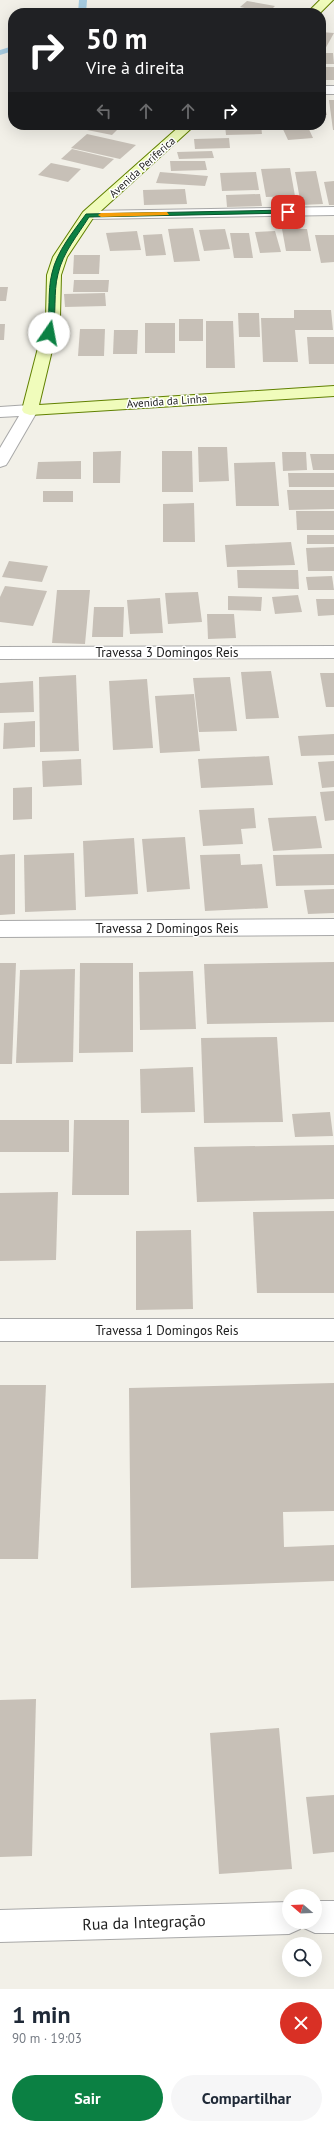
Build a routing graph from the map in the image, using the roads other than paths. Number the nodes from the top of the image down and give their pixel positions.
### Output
1 (329, 0) edge
2 (319, 8) edge
3 (183, 130) edge
4 (334, 211) edge
5 (88, 215) junction
6 (334, 391) edge
7 (30, 410) junction
8 (0, 412) edge
9 (0, 462) edge
10 (334, 652) edge
11 (0, 653) edge
12 (334, 927) edge
13 (0, 929) edge
14 (0, 1330) edge
15 (334, 1330) edge
16 (322, 1917) edge
17 (334, 1917) edge
18 (282, 1918) edge
19 (0, 1926) edge

1 - 2 street
3 - 5 street, Avenida Periferica
4 - 5 street
5 - 7 street, Avenida Periferica
6 - 7 street, Avenida da Linha
7 - 8 street, Avenida da Linha
7 - 9 street
10 - 11 street, Travessa 3 Domingos Reis
12 - 13 street, Travessa 2 Domingos Reis
14 - 15 street, Travessa 1 Domingos Reis
16 - 17 street
18 - 19 street, Rua da Integração

